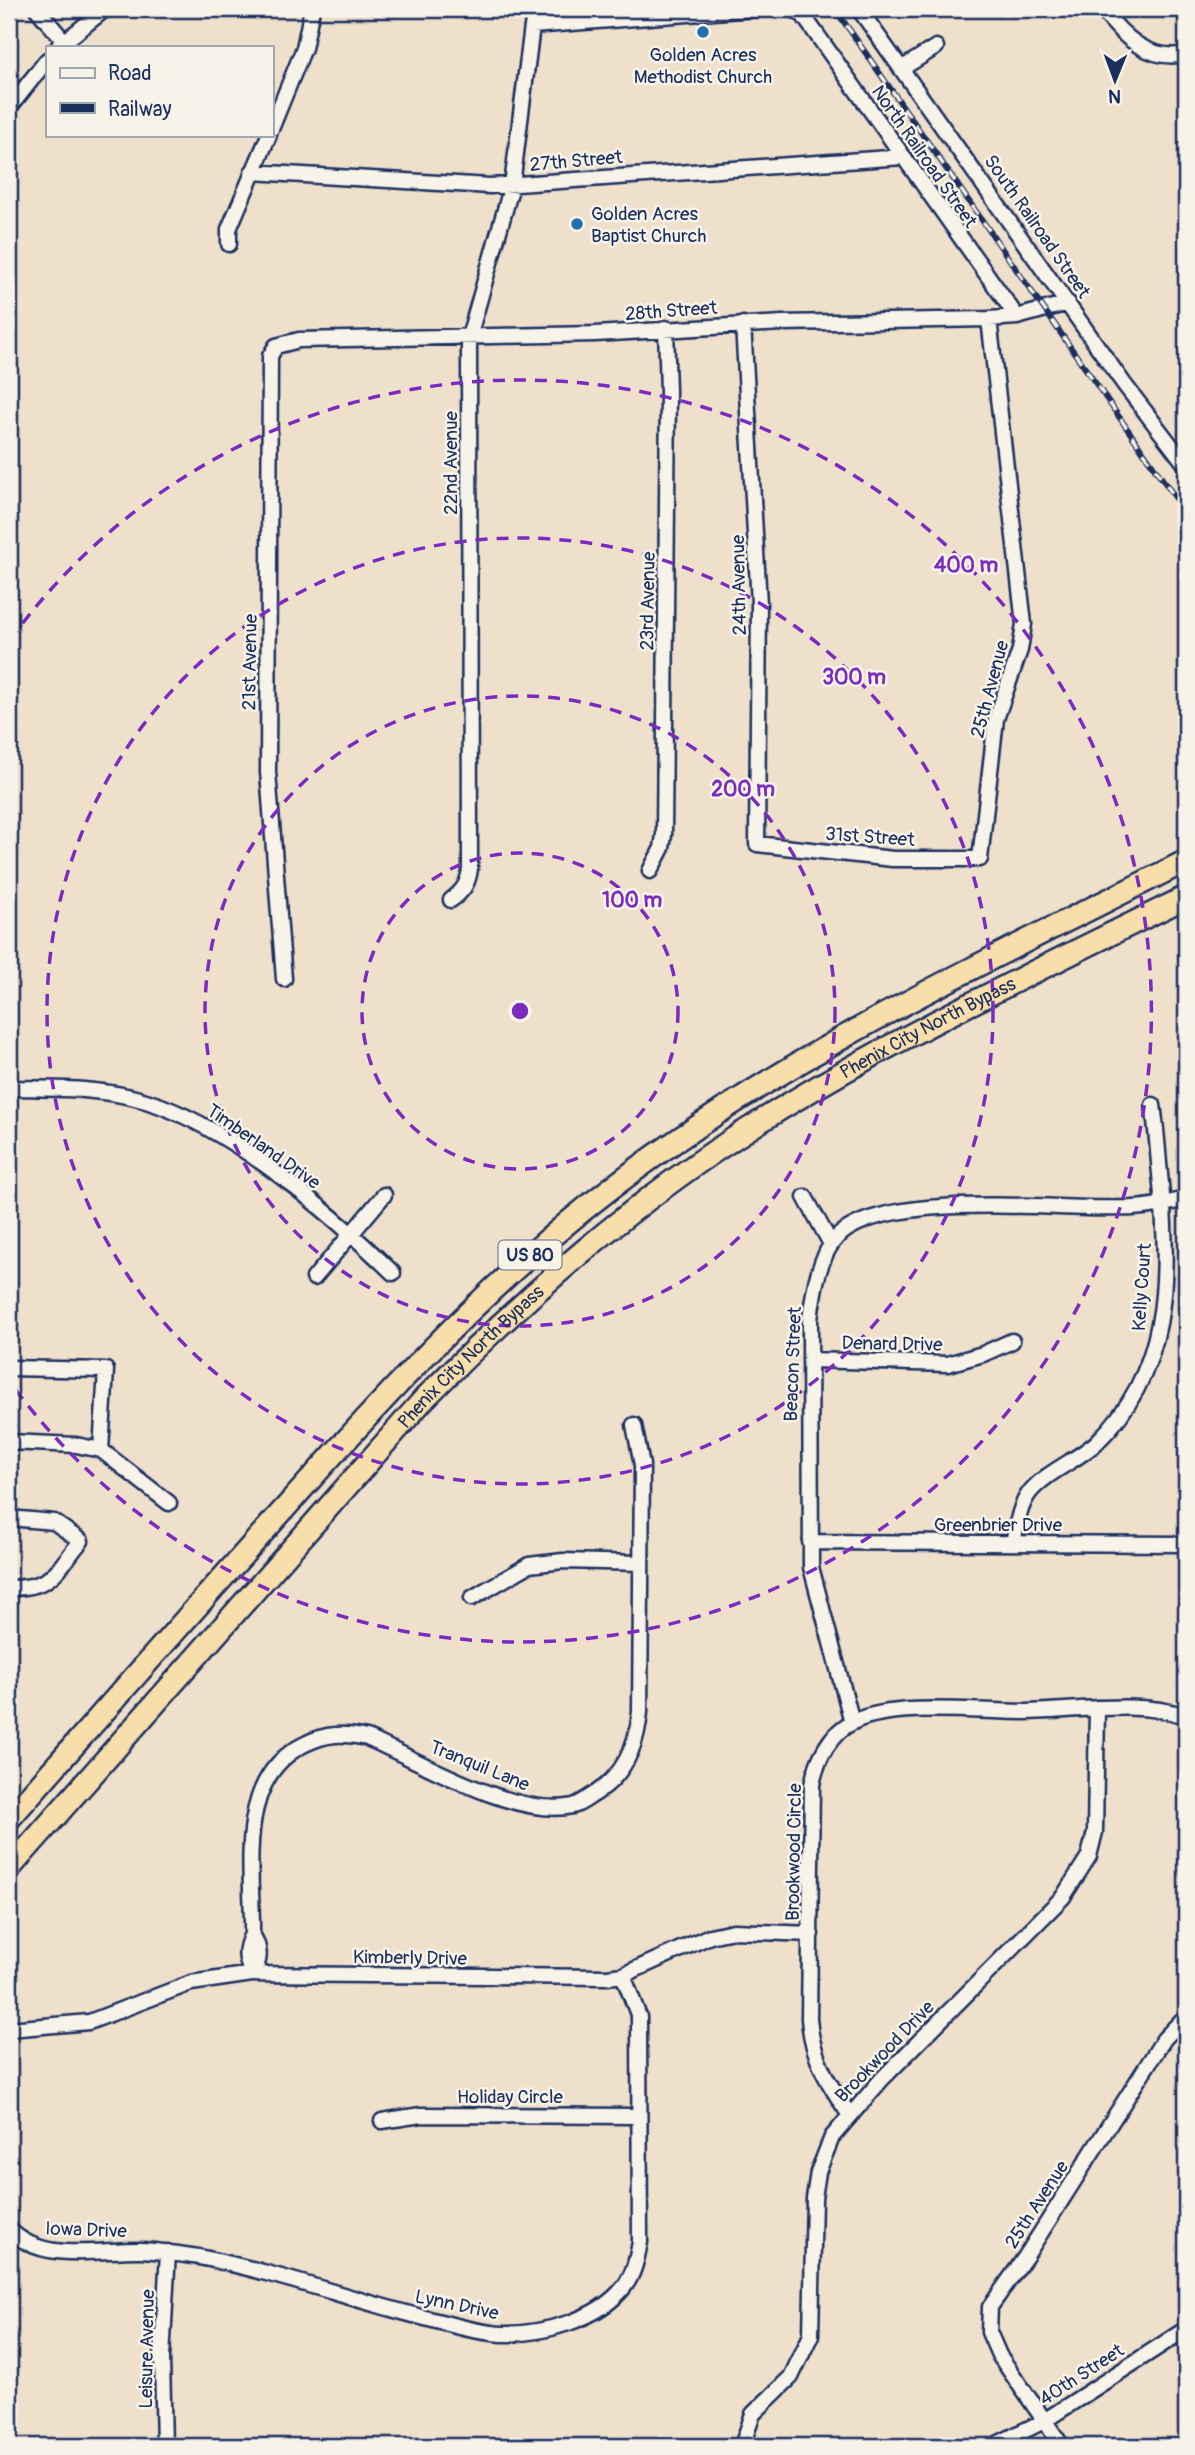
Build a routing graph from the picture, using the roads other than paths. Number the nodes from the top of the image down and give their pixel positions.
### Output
1 (37, 9) edge
2 (105, 9) edge
3 (312, 9) edge
4 (753, 9) edge
5 (1102, 9) edge
6 (865, 11) edge
7 (798, 12) edge
8 (61, 44) edge
9 (936, 47) dead end
10 (1186, 54) edge
11 (46, 62) edge
12 (901, 69) junction
13 (9, 108) edge
14 (273, 124) edge
15 (269, 136) edge
16 (903, 158) junction
17 (252, 173) junction
18 (512, 186) junction
19 (229, 244) dead end
20 (1069, 303) junction
21 (1017, 317) junction
22 (989, 319) junction
23 (743, 324) junction
24 (666, 328) junction
25 (469, 337) junction
26 (276, 346) joint
27 (1186, 465) edge
28 (757, 844) joint
29 (980, 859) joint
30 (1186, 861) edge
31 (650, 870) dead end
32 (1186, 897) edge
33 (451, 900) dead end
34 (284, 979) dead end
35 (9, 1088) edge
36 (1153, 1105) dead end
37 (384, 1195) dead end
38 (806, 1197) dead end
39 (1186, 1199) edge
40 (1163, 1205) junction
41 (350, 1232) junction
42 (831, 1244) junction
43 (393, 1273) dead end
44 (314, 1278) dead end
45 (1012, 1341) dead end
46 (810, 1360) junction
47 (9, 1368) edge
48 (634, 1425) dead end
49 (9, 1442) edge
50 (101, 1450) junction
51 (169, 1503) dead end
52 (9, 1517) edge
53 (810, 1542) junction
54 (1013, 1542) junction
55 (1186, 1544) edge
56 (641, 1563) junction
57 (9, 1588) edge
58 (472, 1598) dead end
59 (1097, 1708) junction
60 (1186, 1716) edge
61 (852, 1722) junction
62 (9, 1818) edge
63 (9, 1869) edge
64 (811, 1934) junction
65 (252, 1974) junction
66 (623, 1975) junction
67 (1186, 2016) edge
68 (9, 2029) edge
69 (849, 2114) junction
70 (639, 2116) junction
71 (382, 2121) dead end
72 (9, 2229) edge
73 (168, 2252) junction
74 (1186, 2329) edge
75 (1044, 2421) junction
76 (164, 2446) edge
77 (742, 2446) edge
78 (993, 2446) edge
79 (1062, 2446) edge

1 - 8 street
2 - 8 street
3 - 14 street
4 - 18 street, 22nd Avenue
5 - 10 street
6 - 12 street, South Railroad Street
7 - 16 street, North Railroad Street
9 - 12 street
11 - 13 street
12 - 20 street, South Railroad Street
15 - 17 street
16 - 18 street, 27th Street
16 - 21 street, North Railroad Street
17 - 18 street, 27th Street
17 - 19 street
18 - 25 street, 22nd Avenue
20 - 21 street, 28th Street
20 - 27 street, South Railroad Street
21 - 22 street, 28th Street
22 - 23 street, 28th Street
22 - 29 street, 25th Avenue
23 - 24 street, 28th Street
23 - 28 street, 24th Avenue
24 - 25 street, 28th Street
24 - 31 street, 23rd Avenue
25 - 26 street, 28th Street
25 - 33 street, 22nd Avenue
26 - 34 street, 21st Avenue
28 - 29 street, 31st Street
30 - 62 highway, Phenix City North Bypass / US 80
32 - 63 highway, Phenix City North Bypass / US 80
35 - 41 street, Timberland Drive
36 - 40 street, Kelly Court
37 - 41 street
38 - 42 street
39 - 40 street
40 - 42 street
40 - 54 street, Kelly Court
41 - 43 street, Timberland Drive
41 - 44 street
42 - 46 street, Beacon Street
45 - 46 street, Denard Drive
46 - 53 street, Beacon Street
47 - 50 street
48 - 56 street, Tranquil Lane
49 - 50 street
50 - 51 street
52 - 57 street
53 - 54 street, Greenbrier Drive
53 - 61 street, Beacon Street
54 - 55 street, Greenbrier Drive
56 - 58 street
56 - 65 street, Tranquil Lane
59 - 60 street
59 - 61 street
59 - 69 street, Brookwood Drive
61 - 64 street, Brookwood Circle
64 - 66 street, Kimberly Drive
64 - 69 street, Brookwood Circle
65 - 66 street, Kimberly Drive
65 - 68 street, Kimberly Drive
66 - 70 street, Lynn Drive
67 - 75 street, 25th Avenue
69 - 77 street, Brookwood Drive
70 - 71 street, Holiday Circle
70 - 73 street, Lynn Drive
72 - 73 street, Iowa Drive
73 - 76 street, Leisure Avenue
74 - 75 street, 40th Street
75 - 78 street, 40th Street
75 - 79 street, 25th Avenue

